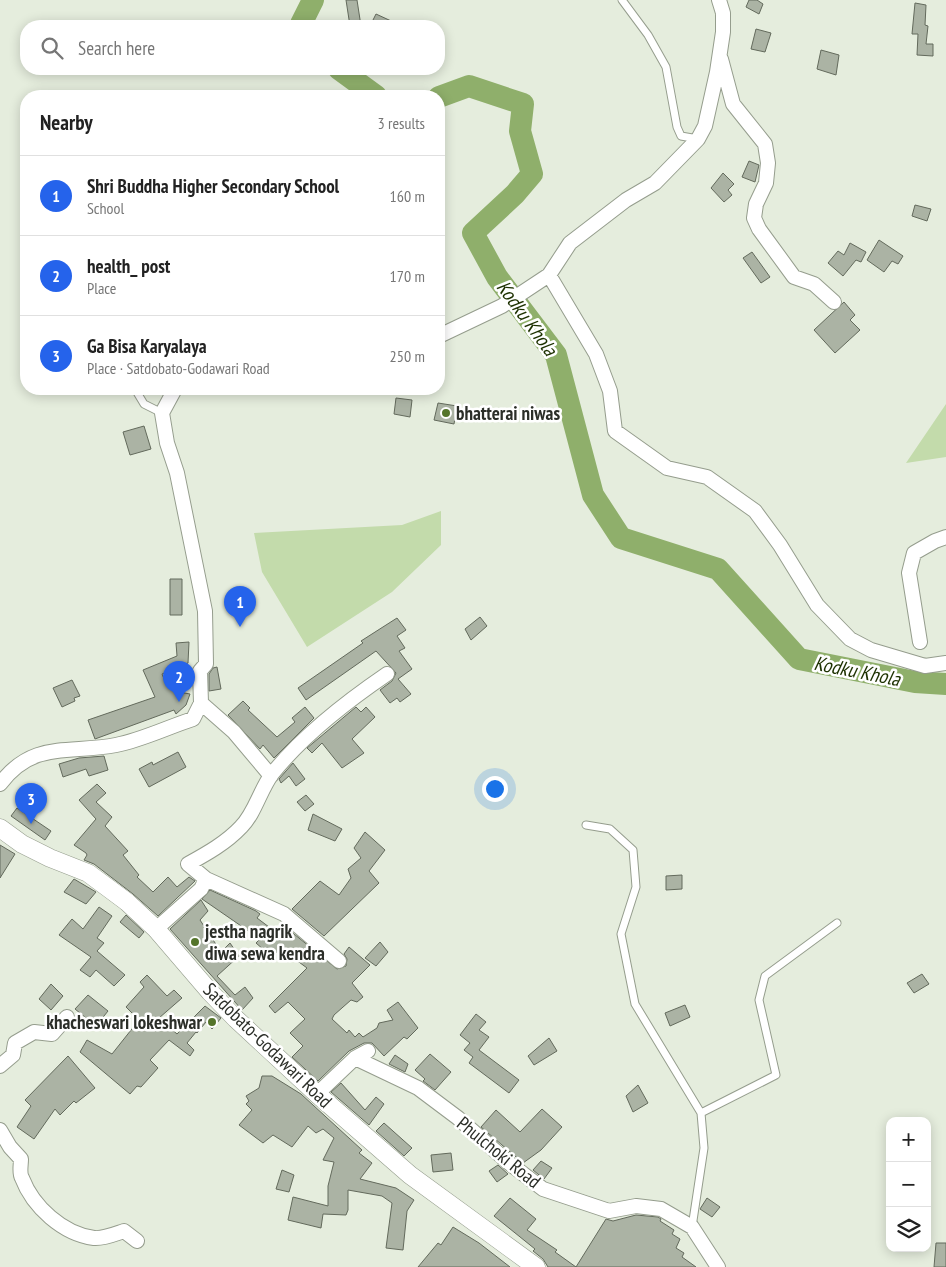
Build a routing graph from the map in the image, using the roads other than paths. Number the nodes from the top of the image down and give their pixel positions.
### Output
1 (622, 0) edge
2 (719, 0) edge
3 (719, 51) junction
4 (698, 139) junction
5 (548, 275) junction
6 (834, 302) dead end
7 (445, 333) edge
8 (138, 395) edge
9 (172, 395) edge
10 (162, 413) junction
11 (946, 537) edge
12 (920, 642) dead end
13 (946, 663) edge
14 (387, 674) dead end
15 (201, 703) junction
16 (271, 776) junction
17 (0, 784) edge
18 (586, 825) dead end
19 (0, 828) edge
20 (206, 878) junction
21 (837, 923) dead end
22 (156, 929) junction
23 (339, 961) dead end
24 (67, 1018) dead end
25 (368, 1051) dead end
26 (355, 1058) junction
27 (0, 1066) edge
28 (317, 1094) junction
29 (701, 1113) junction
30 (0, 1130) edge
31 (692, 1227) junction
32 (136, 1241) dead end
33 (536, 1267) edge
34 (718, 1267) edge

1 - 4 lane
2 - 3 street
3 - 4 street
3 - 6 street
4 - 5 street
5 - 7 street
5 - 13 street
8 - 10 lane
9 - 10 street
10 - 15 street
11 - 12 street
14 - 16 street
15 - 16 street
15 - 17 street
16 - 20 street
18 - 29 lane
19 - 22 street, Satdobato-Godawari Road
20 - 22 street
20 - 23 street
21 - 29 lane
22 - 28 street, Satdobato-Godawari Road
24 - 27 street
25 - 26 street
26 - 28 street
26 - 31 street, Phulchoki Road
28 - 33 street, Satdobato-Godawari Road
29 - 31 lane
30 - 32 street
31 - 34 street, Phulchoki Road

